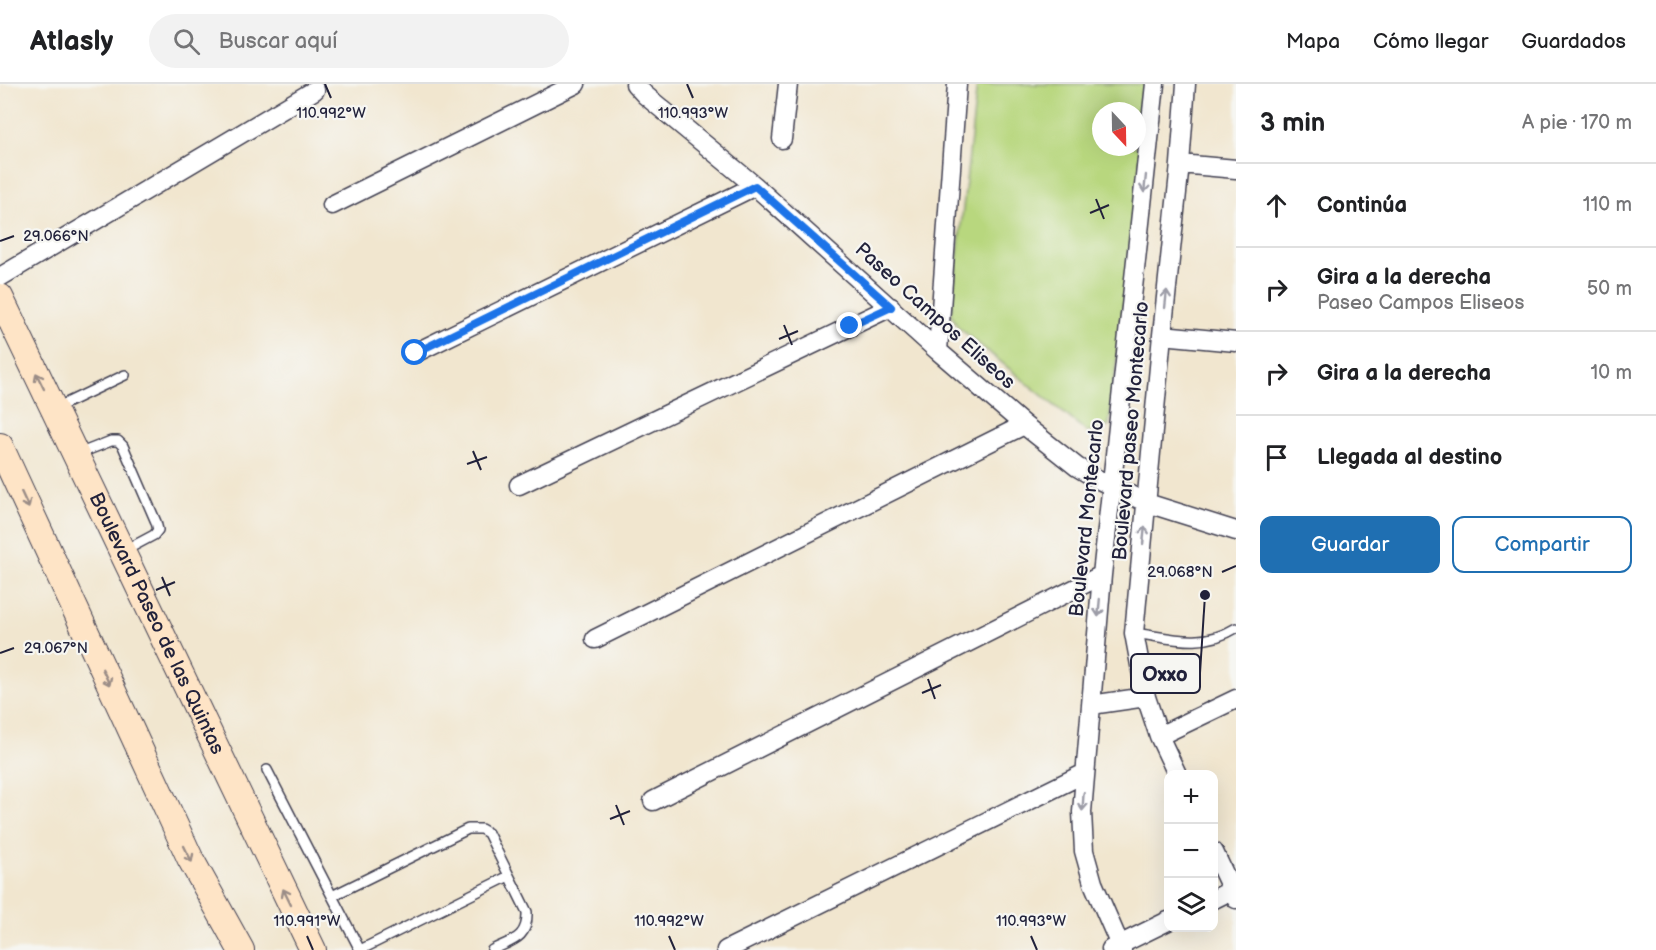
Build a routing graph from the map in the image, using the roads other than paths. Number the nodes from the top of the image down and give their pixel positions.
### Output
1 (576, 84) edge
2 (635, 84) edge
3 (788, 84) edge
4 (957, 84) edge
5 (1155, 84) edge
6 (1186, 84) edge
7 (315, 90) dead end
8 (782, 139) dead end
9 (1180, 164) junction
10 (1236, 169) edge
11 (755, 186) junction
12 (332, 205) dead end
13 (0, 277) edge
14 (0, 297) edge
15 (891, 307) junction
16 (1162, 335) junction
17 (1236, 342) edge
18 (938, 351) junction
19 (415, 353) dead end
20 (125, 375) dead end
21 (54, 409) junction
22 (1024, 425) junction
23 (0, 447) edge
24 (76, 455) junction
25 (519, 486) dead end
26 (1113, 486) junction
27 (1147, 503) junction
28 (1236, 531) edge
29 (122, 552) junction
30 (1102, 575) junction
31 (1236, 628) edge
32 (1134, 633) junction
33 (596, 639) dead end
34 (1146, 697) junction
35 (1236, 699) edge
36 (1091, 705) junction
37 (1159, 736) junction
38 (267, 770) dead end
39 (1175, 770) edge
40 (1084, 773) junction
41 (653, 801) dead end
42 (1218, 860) edge
43 (509, 876) junction
44 (1234, 892) edge
45 (332, 896) junction
46 (1218, 898) edge
47 (1164, 923) edge
48 (1117, 948) edge
49 (241, 950) edge
50 (313, 950) edge
51 (360, 950) edge
52 (492, 950) edge
53 (726, 950) edge

1 - 12 street
2 - 11 street, Paseo Campos Eliseos
3 - 8 street
4 - 18 street
5 -> 26 street, Boulevard Montecarlo
6 - 9 street, Boulevard paseo Montecarlo
7 - 13 street
9 - 10 street
16 -> 9 street, Boulevard paseo Montecarlo
11 - 15 street, Paseo Campos Eliseos
11 - 19 street
21 -> 14 main road, Boulevard Paseo de las Quintas
15 - 18 street, Paseo Campos Eliseos
15 - 25 street
16 - 17 street
16 - 27 street, Boulevard paseo Montecarlo
18 - 22 street, Paseo Campos Eliseos
20 - 21 lane
21 - 24 main road, Boulevard Paseo de las Quintas
22 - 26 street, Paseo Campos Eliseos
22 - 33 street
23 -> 49 main road
24 - 29 main road, Boulevard Paseo de las Quintas
24 - 29 lane
26 - 27 street, Paseo Campos Eliseos
26 - 30 street, Boulevard Montecarlo
27 - 28 street, Paseo Campos Eliseos
32 -> 27 street, Boulevard paseo Montecarlo
50 -> 29 main road, Boulevard Paseo de las Quintas
30 -> 36 street, Boulevard Montecarlo
30 - 41 street
31 - 32 lane
32 - 34 street, Boulevard paseo Montecarlo
34 - 36 street
34 - 37 street, Boulevard paseo Montecarlo
35 - 37 street
36 - 40 street, Boulevard Montecarlo
37 - 39 street, Boulevard paseo Montecarlo
38 - 45 lane
40 -> 48 street, Boulevard Montecarlo
40 - 53 street
42 - 44 street
43 - 45 lane
43 - 51 lane
43 - 52 lane
44 - 46 street
45 - 51 lane
47 - 48 street

